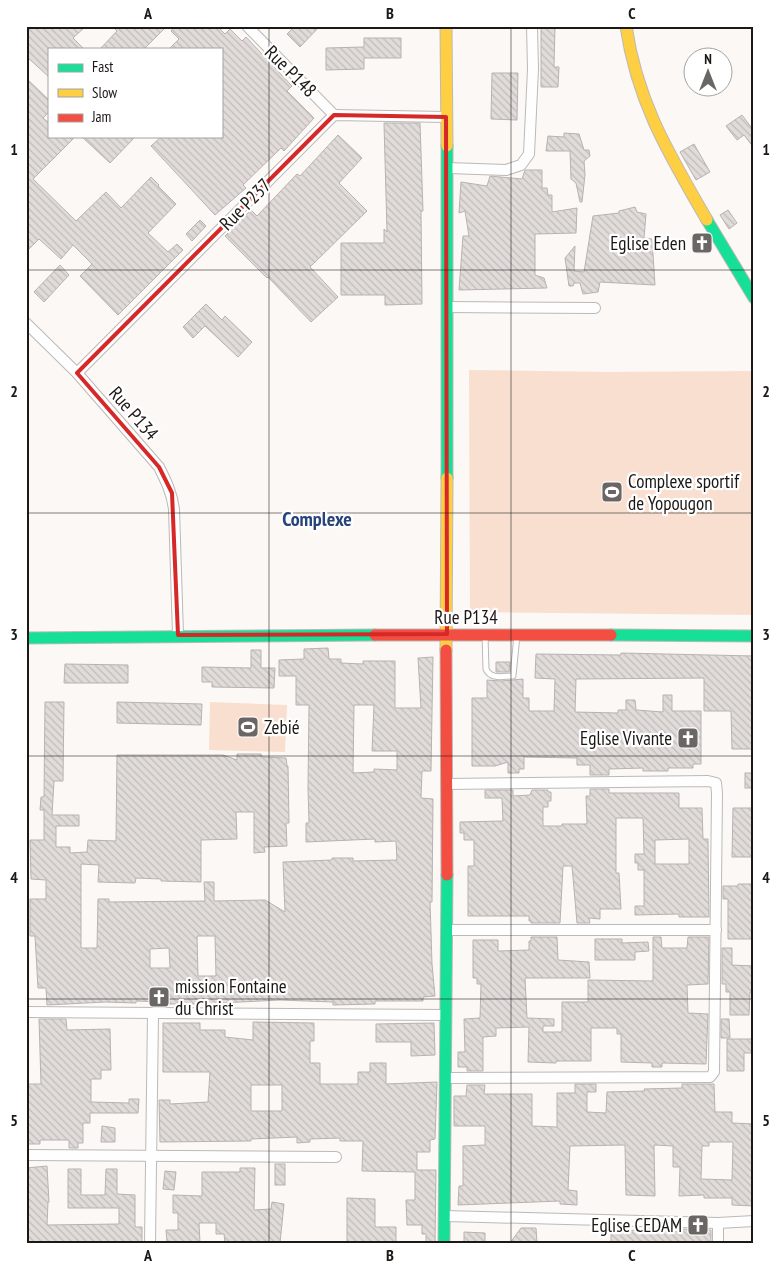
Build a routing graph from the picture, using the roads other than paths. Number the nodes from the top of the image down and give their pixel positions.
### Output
1 (247, 26) edge
2 (446, 26) edge
3 (532, 26) edge
4 (626, 26) edge
5 (334, 115) junction
6 (446, 117) junction
7 (448, 168) junction
8 (754, 298) edge
9 (447, 306) junction
10 (595, 308) dead end
11 (26, 323) edge
12 (76, 373) junction
13 (447, 634) junction
14 (486, 634) junction
15 (517, 634) junction
16 (178, 635) junction
17 (754, 636) edge
18 (26, 638) edge
19 (446, 784) junction
20 (447, 930) junction
21 (716, 930) junction
22 (26, 1012) edge
23 (153, 1014) junction
24 (445, 1015) junction
25 (446, 1078) junction
26 (26, 1156) edge
27 (150, 1156) junction
28 (336, 1157) dead end
29 (445, 1216) junction
30 (754, 1221) edge
31 (718, 1223) junction
32 (150, 1243) edge
33 (444, 1243) edge
34 (718, 1243) edge

1 - 5 street, Rue P148
2 - 6 street
3 - 7 street
4 - 8 street
5 - 6 street
5 - 12 street, Rue P237
6 - 7 street
7 - 9 street
9 - 10 street
9 - 13 street
11 - 12 street, Rue P134
12 - 16 street, Rue P134
13 - 14 street, Rue P134
13 - 16 street, Rue P134
13 - 19 street
14 - 15 street, Rue P134
14 - 15 lane
15 - 17 street, Rue P134
16 - 18 street, Rue P134
19 - 20 street
19 - 21 street
20 - 21 street
20 - 24 street
21 - 25 street
22 - 23 street
23 - 24 street
23 - 27 street
24 - 25 street
25 - 29 street
26 - 27 street
27 - 28 street
27 - 32 street
29 - 31 street
29 - 33 street
30 - 31 street
31 - 34 street

